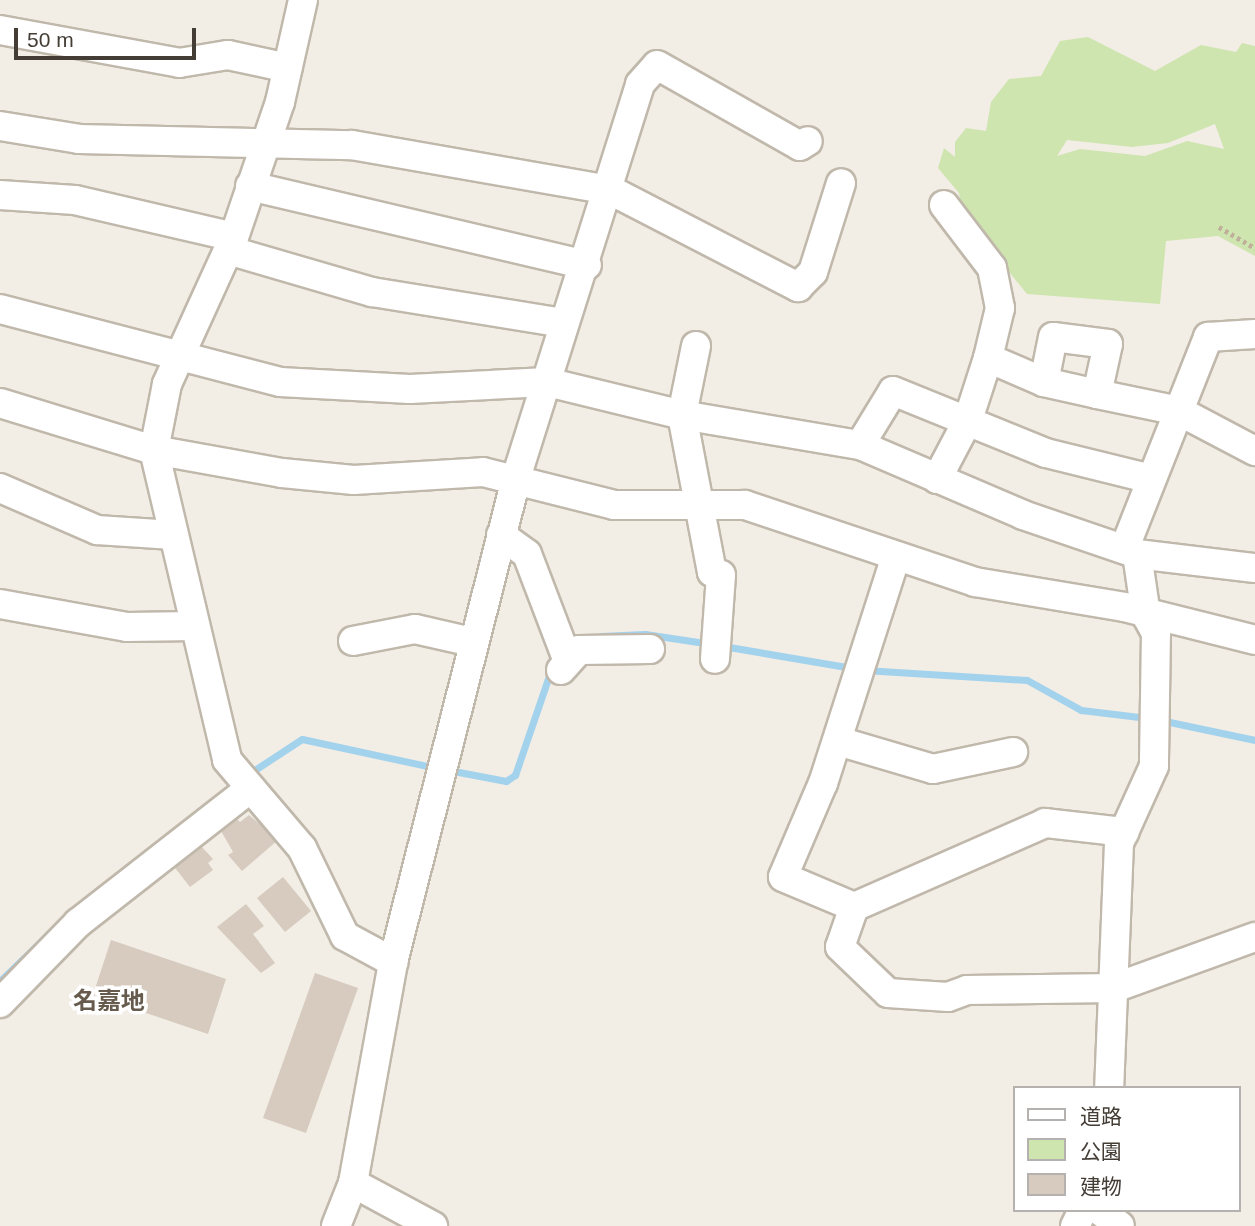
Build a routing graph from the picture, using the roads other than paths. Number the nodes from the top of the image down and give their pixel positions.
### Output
1 (303, 0) edge
2 (0, 30) edge
3 (288, 68) junction
4 (0, 126) edge
5 (807, 141) dead end
6 (264, 143) junction
7 (841, 183) dead end
8 (250, 186) junction
9 (610, 190) junction
10 (0, 195) edge
11 (944, 205) dead end
12 (231, 244) junction
13 (587, 265) junction
14 (0, 309) edge
15 (564, 323) junction
16 (1255, 334) edge
17 (696, 346) dead end
18 (178, 356) junction
19 (988, 358) junction
20 (547, 382) junction
21 (1044, 382) junction
22 (1097, 394) junction
23 (0, 403) edge
24 (1179, 411) junction
25 (682, 415) junction
26 (968, 420) junction
27 (860, 445) junction
28 (154, 450) junction
29 (1255, 451) edge
30 (937, 479) junction
31 (1151, 479) junction
32 (515, 484) junction
33 (0, 488) edge
34 (696, 502) junction
35 (173, 535) junction
36 (501, 535) junction
37 (1131, 551) junction
38 (896, 556) junction
39 (1255, 568) edge
40 (0, 604) edge
41 (1146, 615) junction
42 (194, 626) junction
43 (1255, 640) edge
44 (353, 641) dead end
45 (472, 642) junction
46 (650, 649) dead end
47 (715, 659) dead end
48 (838, 741) junction
49 (1013, 752) dead end
50 (251, 788) junction
51 (1124, 832) junction
52 (854, 907) junction
53 (1255, 937) edge
54 (393, 962) junction
55 (1114, 988) junction
56 (0, 1003) edge
57 (1110, 1086) edge
58 (353, 1183) junction
59 (1103, 1212) edge
60 (336, 1226) edge
61 (433, 1226) edge
62 (1121, 1226) edge

1 - 3 street
2 - 3 street
3 - 6 street
4 - 6 street
5 - 9 street
6 - 8 street
6 - 9 street
7 - 9 street
8 - 12 street
8 - 13 street
9 - 13 street
10 - 12 street
11 - 19 street
12 - 15 street
12 - 18 street
13 - 15 street
14 - 18 street
15 - 20 street
16 - 24 street
17 - 25 street
18 - 20 street
18 - 28 street
19 - 21 street
19 - 26 street
20 - 25 street
20 - 32 street
21 - 22 street
21 - 22 street
22 - 24 street
23 - 28 street
24 - 29 street
24 - 31 street
25 - 27 street
25 - 34 street
26 - 27 street
26 - 30 street
26 - 31 street
27 - 30 street
28 - 32 street
28 - 35 street
30 - 37 street
31 - 37 street
32 - 34 street
32 - 36 street
33 - 35 street
34 - 38 street
34 - 47 street
35 - 42 street
36 - 45 street
36 - 46 street
37 - 39 street
37 - 41 street
38 - 41 street
38 - 48 street
40 - 42 street
41 - 43 street
41 - 51 street
42 - 50 street
44 - 45 street
45 - 54 street
48 - 49 street
48 - 52 street
50 - 54 street
50 - 56 street
51 - 52 street
51 - 55 street
52 - 55 street
53 - 55 street
54 - 58 street
55 - 57 street
58 - 60 street
58 - 61 street
59 - 62 street

